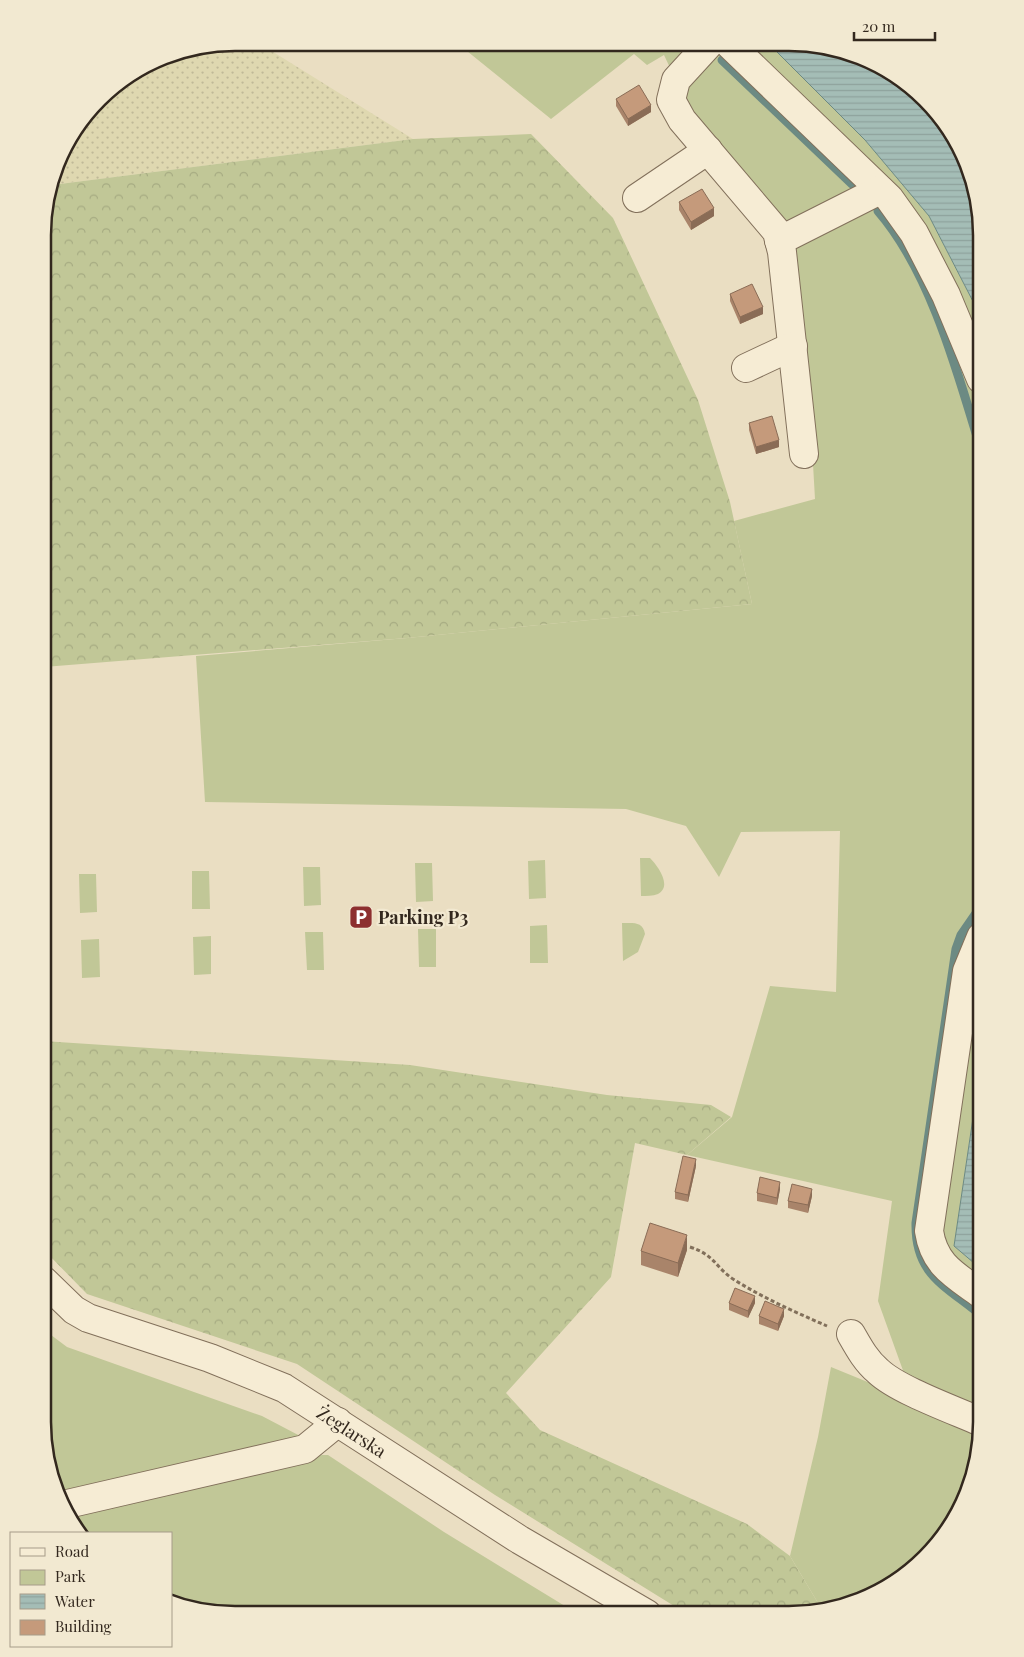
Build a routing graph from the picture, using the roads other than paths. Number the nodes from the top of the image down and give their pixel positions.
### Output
1 (703, 51) edge
2 (736, 51) edge
3 (708, 150) junction
4 (880, 190) junction
5 (637, 198) dead end
6 (780, 241) junction
7 (792, 346) junction
8 (973, 358) edge
9 (746, 368) dead end
10 (804, 454) dead end
11 (973, 956) edge
12 (51, 1288) edge
13 (973, 1288) edge
14 (851, 1334) road end
15 (973, 1418) edge
16 (338, 1422) junction
17 (70, 1503) edge
18 (633, 1606) edge

1 - 3 street
2 - 4 street
3 - 5 street
3 - 6 street
4 - 6 street
4 - 8 street
6 - 7 street
7 - 9 street
7 - 10 street
11 - 13 street
12 - 16 street, Żeglarska
14 - 15 street
16 - 17 street
16 - 18 street, Żeglarska

